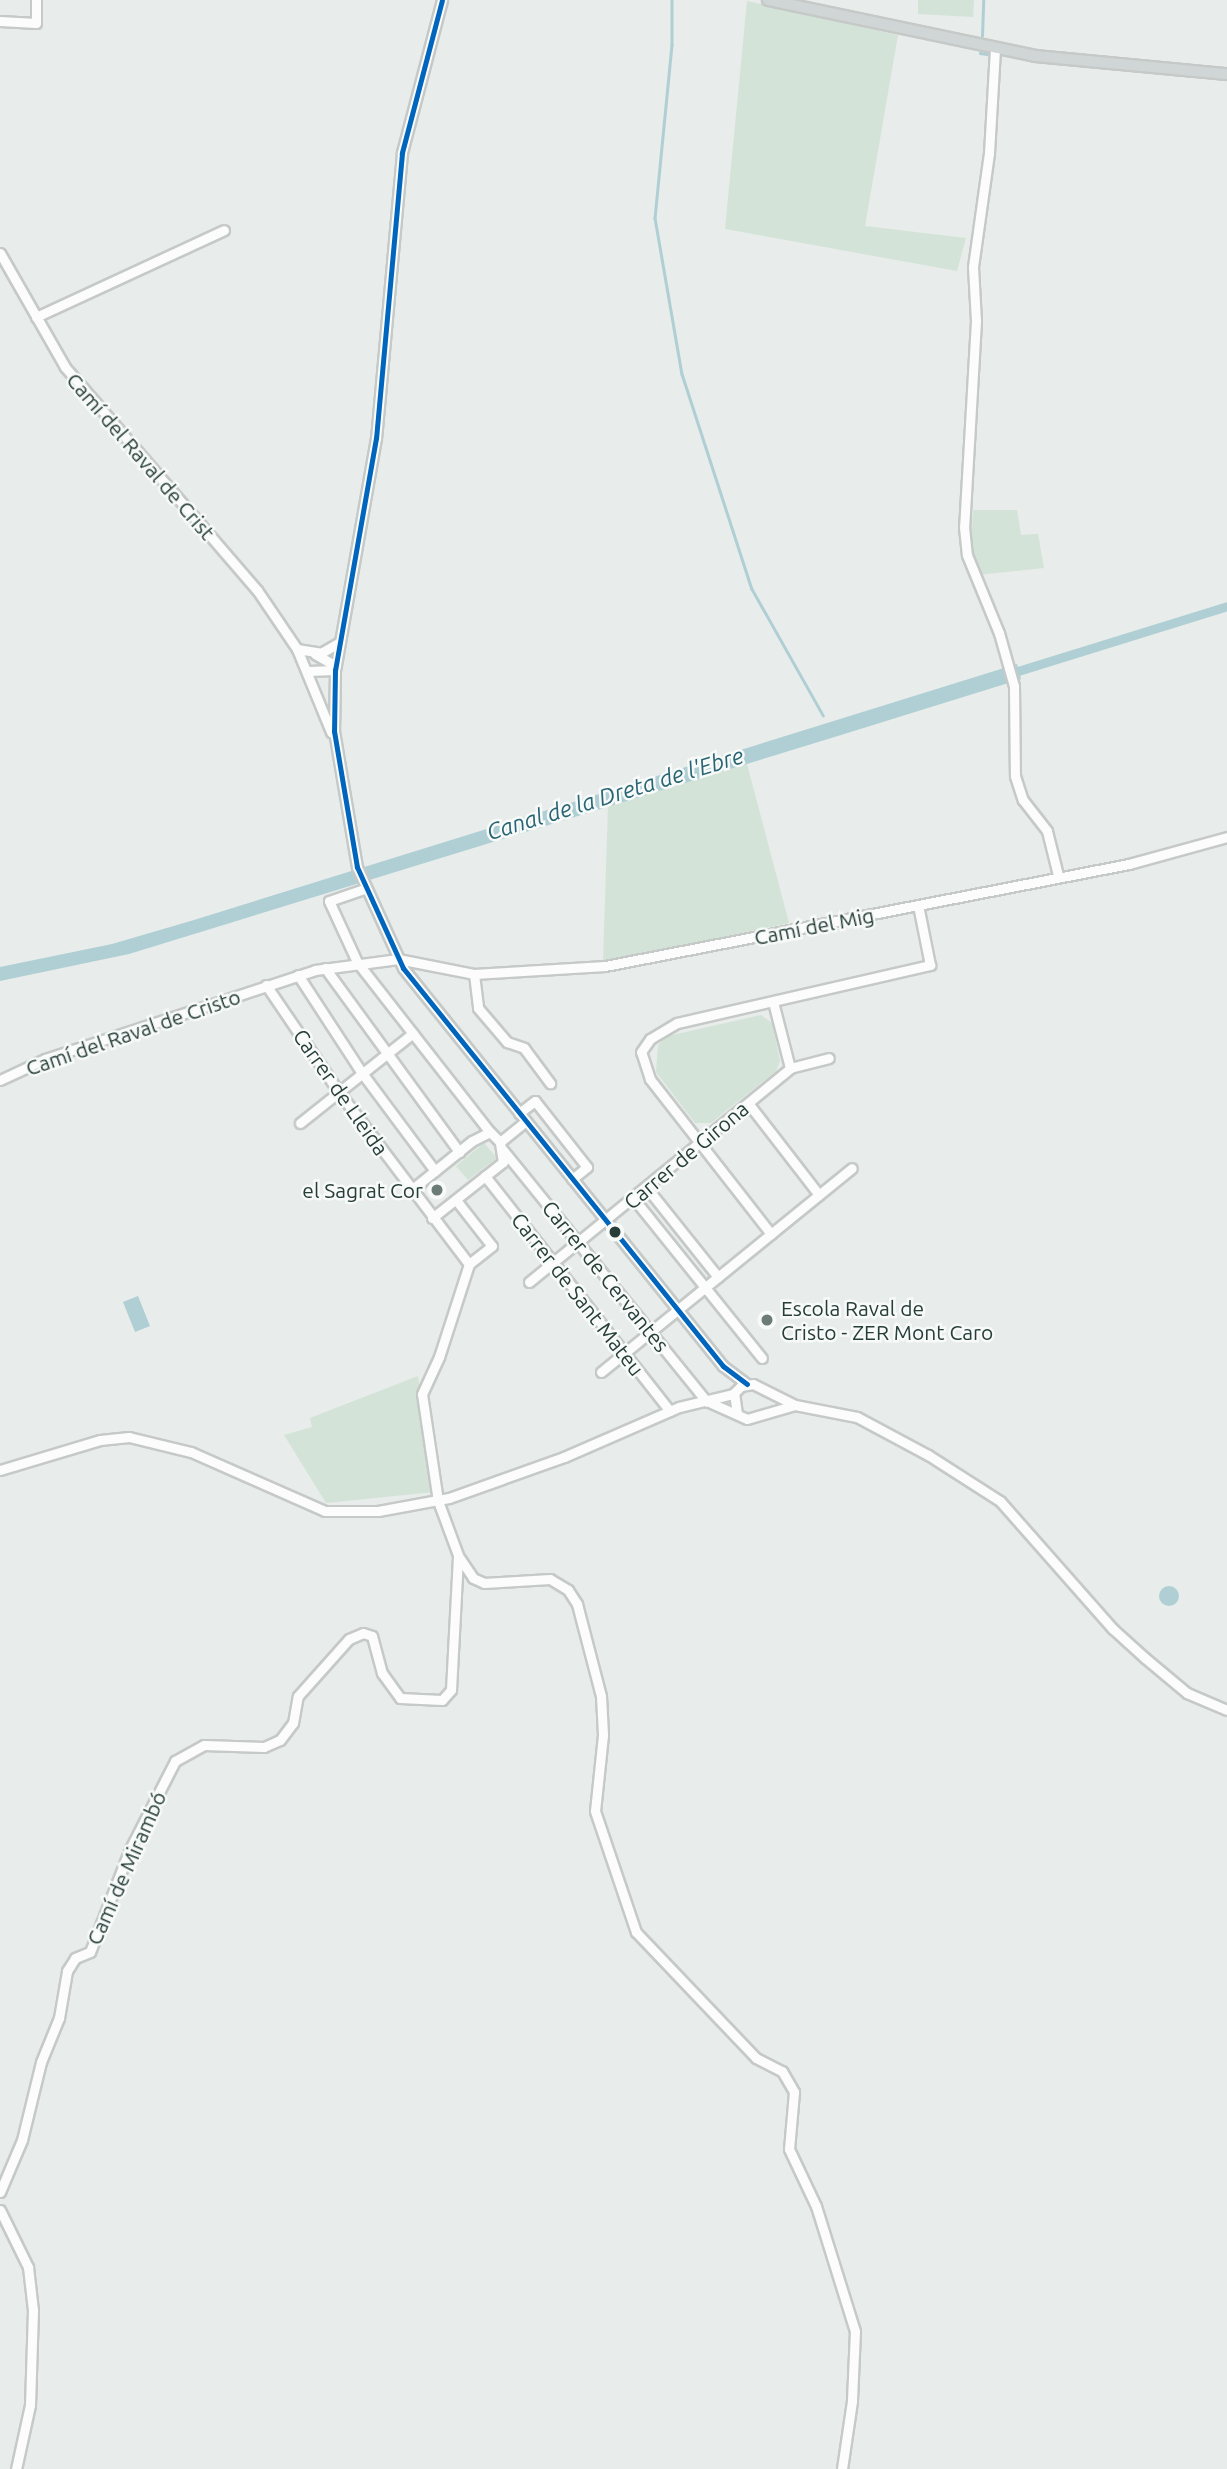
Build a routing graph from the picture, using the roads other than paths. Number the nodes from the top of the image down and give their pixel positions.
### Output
1 (36, 0) edge
2 (442, 0) edge
3 (768, 0) edge
4 (0, 21) edge
5 (995, 49) junction
6 (1227, 74) edge
7 (224, 230) dead end
8 (0, 253) edge
9 (36, 317) junction
10 (340, 642) junction
11 (298, 649) junction
12 (315, 654) junction
13 (336, 668) junction
14 (308, 671) junction
15 (336, 744) junction
16 (1227, 837) edge
17 (1058, 875) junction
18 (363, 886) junction
19 (918, 905) junction
20 (398, 959) junction
21 (357, 962) junction
22 (325, 968) junction
23 (474, 974) junction
24 (298, 975) junction
25 (266, 985) junction
26 (774, 1002) junction
27 (413, 1033) junction
28 (387, 1052) junction
29 (829, 1058) dead end
30 (789, 1068) junction
31 (362, 1073) junction
32 (0, 1080) edge
33 (550, 1083) dead end
34 (338, 1091) junction
35 (748, 1103) junction
36 (523, 1117) junction
37 (300, 1124) dead end
38 (490, 1132) junction
39 (699, 1144) junction
40 (502, 1146) junction
41 (459, 1152) junction
42 (852, 1168) dead end
43 (435, 1171) junction
44 (485, 1177) junction
45 (572, 1179) junction
46 (647, 1188) junction
47 (411, 1190) junction
48 (819, 1195) junction
49 (634, 1199) junction
50 (456, 1200) junction
51 (432, 1218) junction
52 (606, 1222) junction
53 (771, 1234) junction
54 (579, 1243) junction
55 (469, 1264) junction
56 (553, 1264) junction
57 (718, 1277) junction
58 (529, 1282) dead end
59 (707, 1286) junction
60 (677, 1310) junction
61 (651, 1331) junction
62 (624, 1353) junction
63 (762, 1358) dead end
64 (723, 1366) junction
65 (601, 1372) dead end
66 (747, 1384) junction
67 (763, 1390) junction
68 (734, 1393) junction
69 (709, 1402) junction
70 (795, 1405) junction
71 (670, 1410) junction
72 (737, 1414) junction
73 (761, 1414) junction
74 (0, 1470) edge
75 (438, 1501) junction
76 (458, 1555) junction
77 (1227, 1710) edge
78 (0, 2192) edge
79 (0, 2210) edge
80 (16, 2469) edge
81 (842, 2469) edge

1 - 4 street
2 - 10 street
3 - 5 main road
5 - 6 main road
5 - 17 street
7 - 9 street
8 - 9 street, Camí del Raval de Crist
9 - 11 street, Camí del Raval de Crist
10 - 12 street
10 - 13 street
11 - 12 street
11 - 14 street, Camí del Raval de Crist
12 - 13 street
13 - 14 street
13 - 15 street
14 - 15 street, Camí del Raval de Crist
15 - 18 street
16 - 17 street, Camí del Mig
17 - 19 street, Camí del Mig
18 - 20 street
18 - 21 street, Carrer de Cervantes
19 - 23 street, Camí del Mig
19 - 26 street
20 - 21 street, Camí del Mig
20 - 23 street, Camí del Mig
20 - 36 street
21 - 22 street, Camí del Mig
21 - 27 street, Carrer de Cervantes
22 - 24 street, Camí del Raval de Cristo
22 - 28 street
23 - 33 street
24 - 25 street, Camí del Raval de Cristo
24 - 31 street
25 - 32 street, Camí del Raval de Cristo
25 - 34 street, Carrer de Lleida
26 - 30 street
26 - 39 street
27 - 28 street
27 - 38 street, Carrer de Cervantes
28 - 31 street
28 - 41 street
29 - 30 street
30 - 35 street, Carrer de Girona
31 - 34 street
31 - 43 street
34 - 37 street
34 - 47 street, Carrer de Lleida
35 - 39 street, Carrer de Girona
35 - 48 street
36 - 40 street
36 - 45 street
36 - 45 street
38 - 40 street, Carrer de Cervantes
38 - 41 street
39 - 46 street, Carrer de Girona
39 - 53 street
40 - 44 street
40 - 54 street, Carrer de Cervantes
41 - 43 street
42 - 48 street
43 - 47 street
44 - 50 street
44 - 56 street, Carrer de Sant Mateu
45 - 52 street
46 - 49 street, Carrer de Girona
46 - 57 street
47 - 51 street, Carrer de Lleida
48 - 53 street
49 - 52 street, Carrer de Girona
49 - 59 street
50 - 51 street
50 - 55 street
51 - 55 street, Carrer de Lleida
52 - 54 street, Carrer de Girona
52 - 60 street
53 - 57 street
54 - 56 street, Carrer de Girona
54 - 61 street, Carrer de Cervantes
55 - 75 street, Camí de Mirambó
56 - 58 street, Carrer de Girona
56 - 62 street, Carrer de Sant Mateu
57 - 59 street
59 - 60 street
59 - 63 street
60 - 61 street
60 - 64 street
61 - 62 street
61 - 69 street, Carrer de Cervantes
62 - 65 street
62 - 71 street, Carrer de Sant Mateu
64 - 66 street
64 - 68 street
66 - 67 street
66 - 68 street
67 - 70 street
67 - 73 street
68 - 69 street
68 - 72 street
69 - 71 street
69 - 72 street
70 - 73 street
70 - 77 street
71 - 75 street
72 - 73 street
74 - 75 street
75 - 76 street, Camí de Mirambó
76 - 78 street, Camí de Mirambó
76 - 81 street
79 - 80 street

